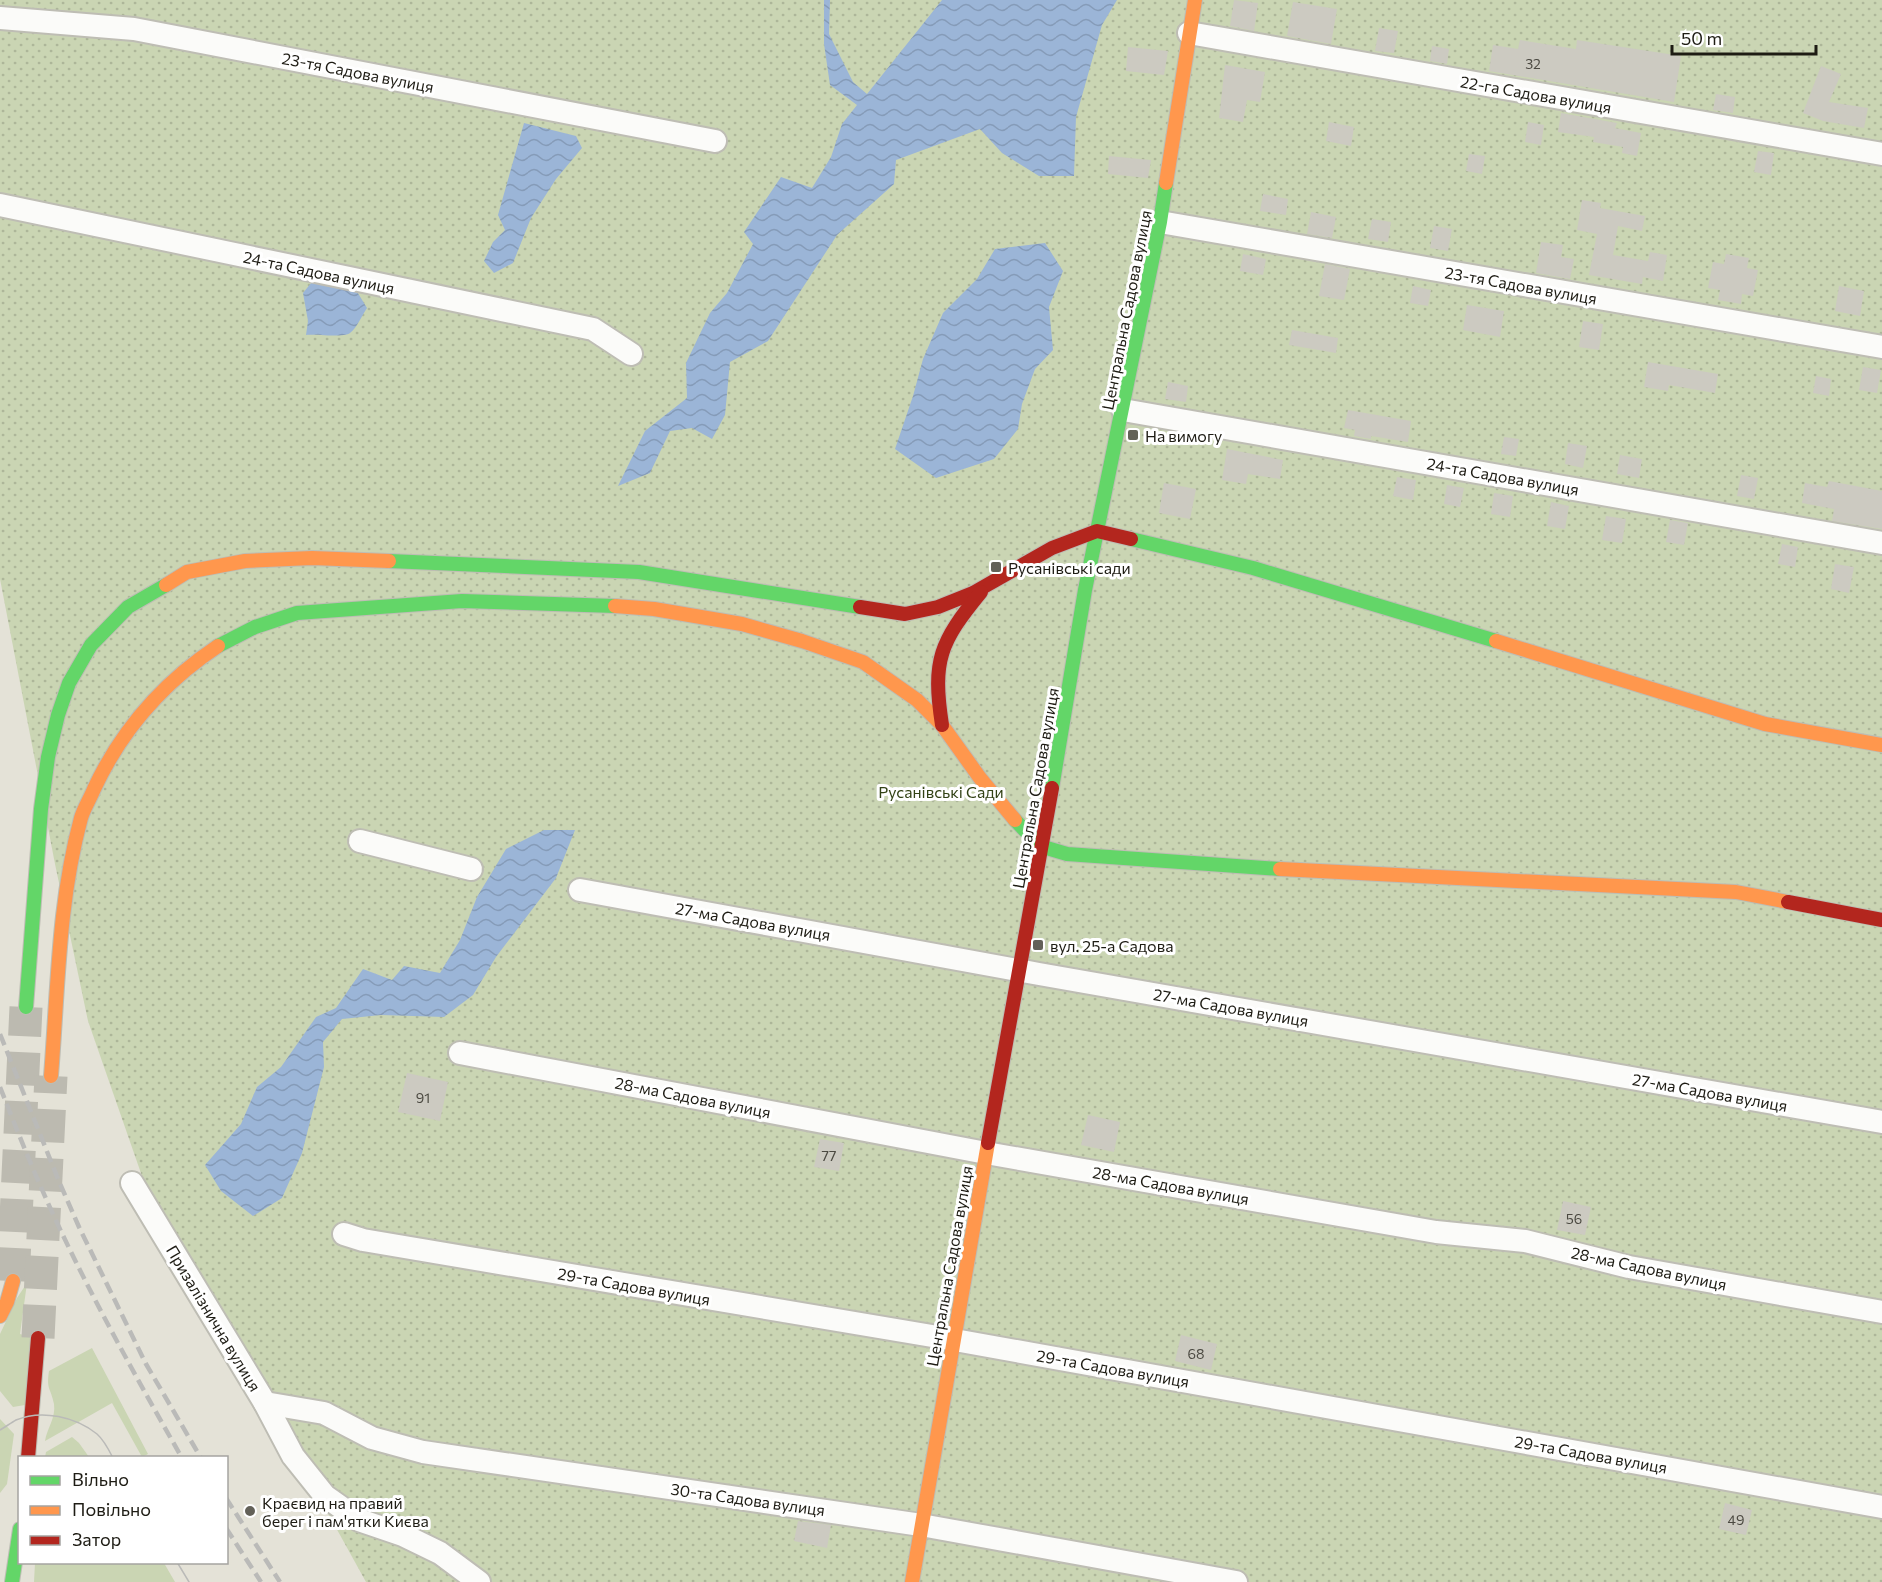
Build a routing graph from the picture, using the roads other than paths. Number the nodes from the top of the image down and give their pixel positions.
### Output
1 (1195, 0) edge
2 (0, 18) edge
3 (1189, 33) junction
4 (715, 141) dead end
5 (1882, 154) edge
6 (0, 205) edge
7 (1160, 222) junction
8 (1882, 347) edge
9 (631, 354) dead end
10 (1123, 410) junction
11 (1097, 531) junction
12 (1882, 543) edge
13 (986, 586) junction
14 (942, 725) junction
15 (1882, 745) edge
16 (360, 842) dead end
17 (1040, 846) junction
18 (471, 869) dead end
19 (580, 890) dead end
20 (1882, 920) edge
21 (1019, 970) junction
22 (26, 1008) tunnel mouth
23 (460, 1053) dead end
24 (51, 1076) tunnel mouth
25 (1882, 1122) edge
26 (986, 1154) junction
27 (132, 1183) dead end
28 (344, 1234) dead end
29 (13, 1281) tunnel mouth
30 (1882, 1312) edge
31 (0, 1316) edge
32 (39, 1338) tunnel mouth
33 (953, 1340) junction
34 (266, 1403) junction
35 (28, 1456) edge
36 (1882, 1507) edge
37 (921, 1525) junction
38 (18, 1542) edge
39 (12, 1582) edge
40 (479, 1582) edge
41 (912, 1582) edge
42 (1236, 1582) edge

1 - 3 main road, Центральна Садова вулиця
2 - 4 street, 23-тя Садова вулиця
3 - 5 street, 22-га Садова вулиця
3 - 7 main road, Центральна Садова вулиця
6 - 9 street, 24-та Садова вулиця
7 - 8 street, 23-тя Садова вулиця
7 - 10 main road, Центральна Садова вулиця
10 - 11 main road, Центральна Садова вулиця
10 - 12 street, 24-та Садова вулиця
11 - 13 main road
11 - 15 main road
11 - 17 main road, Центральна Садова вулиця
13 - 14 main road
13 - 22 main road
14 - 17 main road
14 - 24 main road
16 - 18 street
17 - 20 main road
17 - 21 main road, Центральна Садова вулиця
19 - 21 street, 27-ма Садова вулиця
21 - 25 street, 27-ма Садова вулиця
21 - 26 main road, Центральна Садова вулиця
23 - 26 street, 28-ма Садова вулиця
26 - 30 street, 28-ма Садова вулиця
26 - 33 main road, Центральна Садова вулиця
27 - 34 street, Призалізнична вулиця
28 - 33 street, 29-та Садова вулиця
29 - 31 main road
32 - 35 main road
33 - 36 street, 29-та Садова вулиця
33 - 37 main road, Центральна Садова вулиця
34 - 37 street, 30-та Садова вулиця
34 - 40 street, Призалізнична вулиця
37 - 41 main road, Центральна Садова вулиця
37 - 42 street, 30-та Садова вулиця
38 - 39 main road

